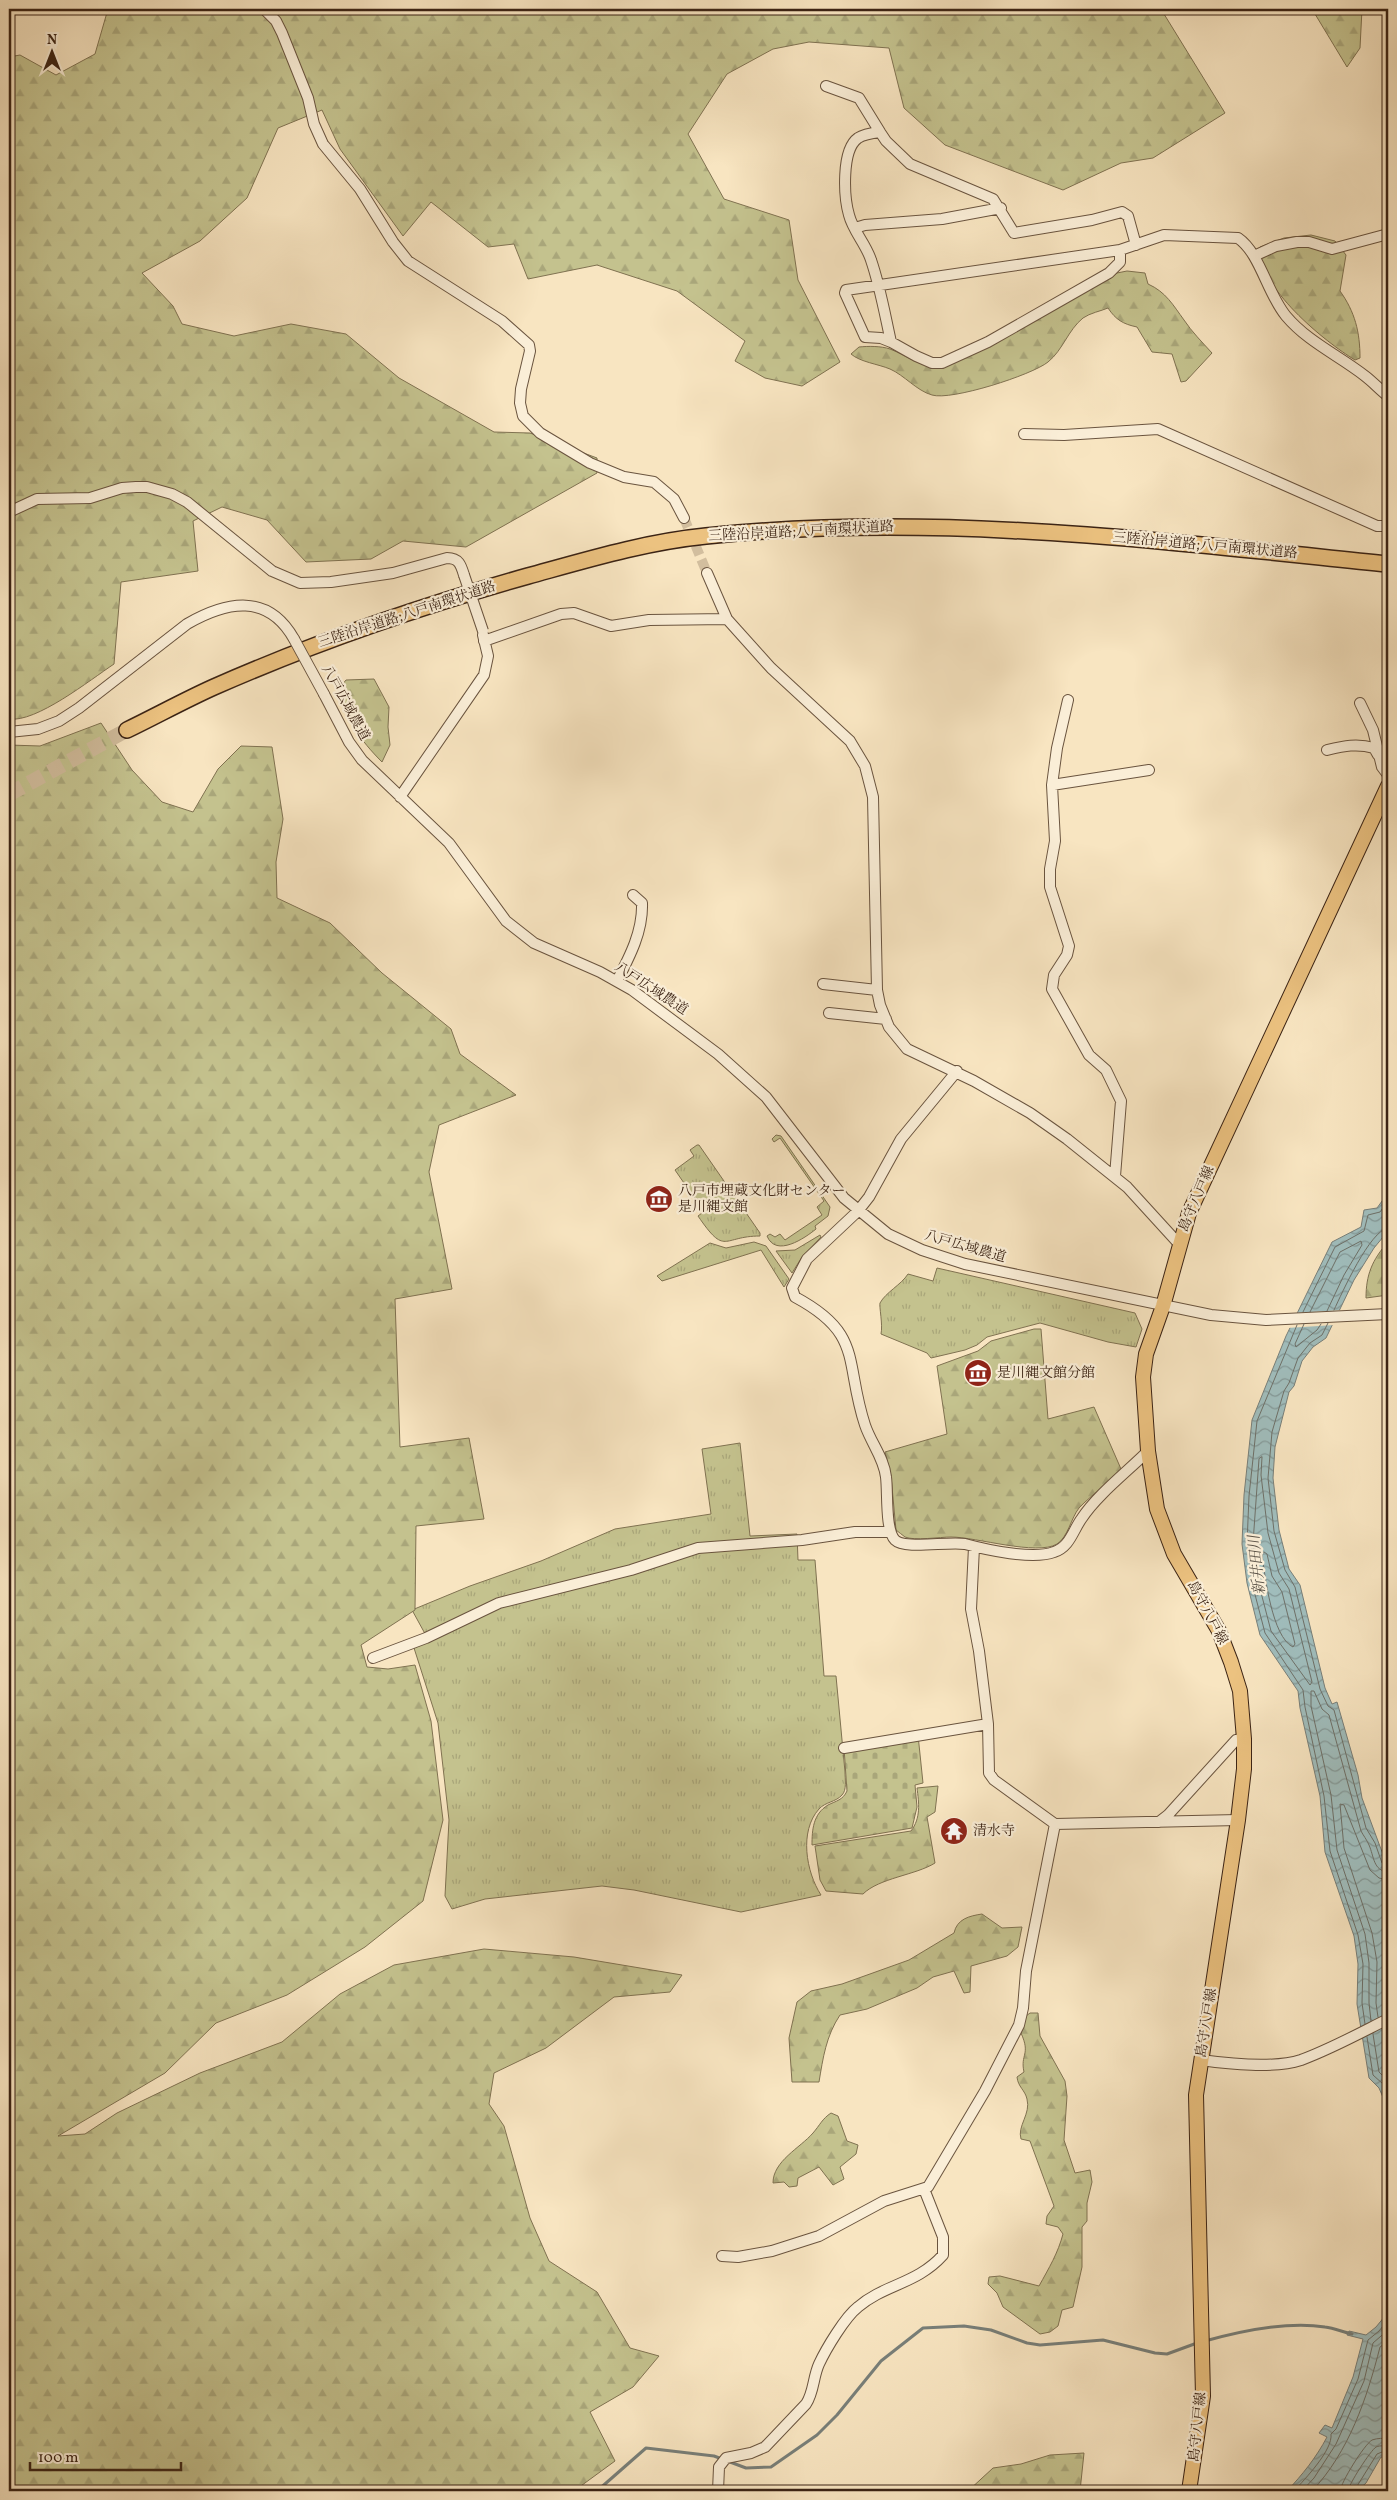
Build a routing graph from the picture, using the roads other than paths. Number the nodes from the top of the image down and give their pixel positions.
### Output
1 (264, 9) edge
2 (826, 86) dead end
3 (880, 132) junction
4 (1001, 208) junction
5 (855, 228) junction
6 (1388, 234) edge
7 (1136, 245) junction
8 (1120, 250) junction
9 (1254, 256) junction
10 (878, 284) junction
11 (891, 342) junction
12 (1388, 396) edge
13 (1024, 434) dead end
14 (9, 512) edge
15 (684, 518) tunnel mouth
16 (1388, 526) edge
17 (1388, 564) edge
18 (707, 573) tunnel mouth
19 (727, 620) junction
20 (483, 636) junction
21 (1068, 700) dead end
22 (1360, 703) dead end
23 (127, 730) tunnel mouth
24 (9, 732) edge
25 (1328, 750) dead end
26 (1378, 755) junction
27 (1149, 770) dead end
28 (1388, 776) edge
29 (1052, 785) junction
30 (1388, 786) edge
31 (400, 797) junction
32 (633, 894) dead end
33 (617, 981) junction
34 (823, 984) dead end
35 (877, 990) junction
36 (829, 1012) dead end
37 (886, 1019) junction
38 (957, 1071) junction
39 (1115, 1176) junction
40 (858, 1211) junction
41 (1179, 1244) junction
42 (1163, 1306) junction
43 (1386, 1314) edge
44 (1148, 1450) junction
45 (890, 1532) junction
46 (974, 1547) junction
47 (373, 1658) dead end
48 (988, 1724) junction
49 (1244, 1739) junction
50 (844, 1748) dead end
51 (1238, 1820) junction
52 (1159, 1822) junction
53 (1055, 1824) junction
54 (1388, 2019) edge
55 (1201, 2060) junction
56 (924, 2189) junction
57 (722, 2256) dead end
58 (718, 2491) edge
59 (1189, 2491) edge

1 - 15 street
2 - 3 street
3 - 4 street
3 - 5 street
4 - 5 street
4 - 7 street
5 - 10 street
6 - 9 street
7 - 8 street
7 - 9 street
8 - 10 street
8 - 11 street
9 - 12 street
10 - 11 street
10 - 11 street
13 - 16 street
14 - 20 street, bridge
17 - 23 highway, 三陸沿岸道路;八戸南環状道路
18 - 19 street
19 - 20 street
19 - 35 street
20 - 31 street
21 - 29 street
22 - 26 street
24 - 31 street, 八戸広域農道, bridge
25 - 26 street
26 - 28 street
27 - 29 street
29 - 39 street
30 - 41 main road, 島守八戸線
31 - 33 street, 八戸広域農道
32 - 33 street
33 - 40 street, 八戸広域農道
34 - 35 street
35 - 37 street
36 - 37 street
37 - 38 street
38 - 39 street
38 - 40 street
39 - 41 street
40 - 42 street, 八戸広域農道
40 - 45 street
41 - 42 main road, 島守八戸線
42 - 43 street, 八戸広域農道
42 - 44 main road, 島守八戸線
44 - 46 street
44 - 49 main road, 島守八戸線
45 - 46 street
45 - 47 street
46 - 48 street
48 - 50 street
48 - 53 street
49 - 51 main road, 島守八戸線
49 - 52 street
51 - 52 street
51 - 55 main road, 島守八戸線
52 - 53 street
53 - 56 street
54 - 55 street
55 - 59 main road, 島守八戸線
56 - 57 street
56 - 58 street

